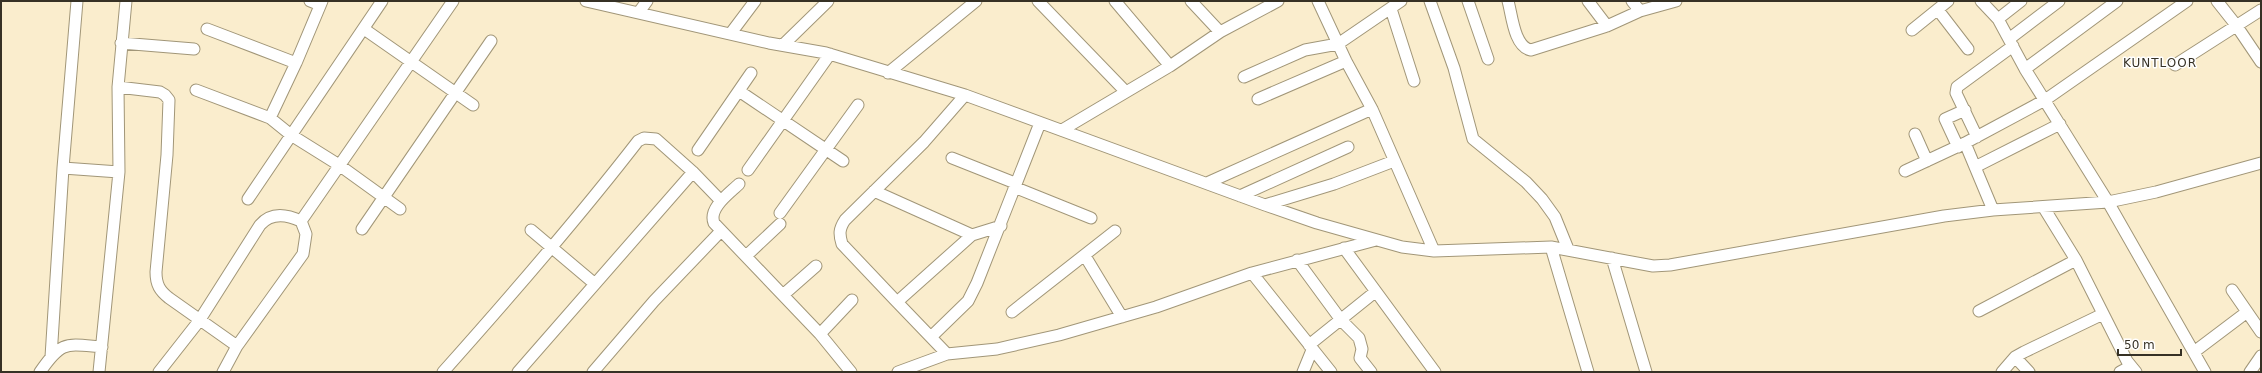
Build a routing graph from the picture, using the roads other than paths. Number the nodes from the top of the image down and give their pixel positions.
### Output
1 (77, 1) edge
2 (126, 1) edge
3 (382, 1) edge
4 (453, 1) edge
5 (587, 1) edge
6 (647, 1) edge
7 (754, 1) edge
8 (828, 1) edge
9 (976, 1) edge
10 (1038, 1) edge
11 (1115, 1) edge
12 (1191, 1) edge
13 (1278, 1) edge
14 (1318, 1) edge
15 (1401, 1) edge
16 (1430, 1) edge
17 (1468, 1) edge
18 (1508, 1) edge
19 (1588, 1) edge
20 (1632, 1) edge
21 (1676, 1) edge
22 (1948, 1) edge
23 (1981, 1) edge
24 (2021, 1) edge
25 (2059, 1) edge
26 (2117, 1) edge
27 (2218, 1) edge
28 (317, 2) edge
29 (2183, 2) edge
30 (1390, 9) junction
31 (1938, 10) junction
32 (2261, 10) edge
33 (639, 12) junction
34 (1640, 12) junction
35 (1998, 19) junction
36 (2236, 25) junction
37 (1607, 26) junction
38 (207, 29) dead end
39 (364, 29) junction
40 (1912, 30) dead end
41 (1220, 32) junction
42 (731, 33) junction
43 (491, 41) dead end
44 (122, 43) junction
45 (2011, 43) junction
46 (784, 44) junction
47 (1338, 44) junction
48 (194, 49) dead end
49 (1968, 49) dead end
50 (830, 54) junction
51 (2260, 58) edge
52 (1488, 59) dead end
53 (1346, 61) junction
54 (412, 62) junction
55 (296, 64) junction
56 (2175, 65) dead end
57 (1170, 66) junction
58 (2024, 69) junction
59 (751, 73) dead end
60 (888, 73) junction
61 (1244, 77) dead end
62 (1414, 81) dead end
63 (118, 87) junction
64 (196, 90) dead end
65 (739, 90) junction
66 (456, 92) junction
67 (1126, 92) junction
68 (965, 95) junction
69 (1258, 99) dead end
70 (2045, 100) junction
71 (473, 105) dead end
72 (858, 105) dead end
73 (1372, 109) junction
74 (1965, 110) junction
75 (270, 118) junction
76 (784, 121) junction
77 (1040, 123) junction
78 (2060, 124) junction
79 (1062, 130) junction
80 (1915, 134) dead end
81 (291, 135) junction
82 (1977, 137) junction
83 (1962, 145) junction
84 (1348, 147) dead end
85 (825, 149) junction
86 (698, 150) dead end
87 (952, 158) dead end
88 (842, 161) dead end
89 (1926, 161) junction
90 (1394, 162) junction
91 (2261, 163) edge
92 (339, 165) junction
93 (1975, 167) junction
94 (63, 168) junction
95 (748, 170) dead end
96 (1905, 171) dead end
97 (119, 172) junction
98 (693, 172) junction
99 (739, 184) dead end
100 (1207, 184) junction
101 (1015, 185) junction
102 (874, 191) junction
103 (1240, 196) junction
104 (384, 197) junction
105 (248, 198) dead end
106 (722, 201) junction
107 (2108, 202) junction
108 (1265, 205) junction
109 (2044, 208) junction
110 (400, 209) dead end
111 (1993, 210) junction
112 (1091, 218) dead end
113 (301, 221) junction
114 (1001, 226) junction
115 (362, 229) dead end
116 (531, 230) dead end
117 (721, 231) junction
118 (1115, 231) dead end
119 (972, 235) junction
120 (1376, 240) junction
121 (1551, 247) junction
122 (552, 248) junction
123 (1344, 248) junction
124 (1568, 249) junction
125 (1434, 251) junction
126 (746, 256) junction
127 (1085, 256) junction
128 (1612, 258) junction
129 (1296, 260) junction
130 (2076, 260) junction
131 (816, 266) dead end
132 (1252, 273) junction
133 (595, 284) junction
134 (2232, 290) dead end
135 (1375, 292) junction
136 (783, 295) junction
137 (852, 300) dead end
138 (897, 302) junction
139 (1979, 310) dead end
140 (1012, 312) dead end
141 (2247, 312) junction
142 (2103, 314) junction
143 (1122, 317) junction
144 (1341, 320) junction
145 (199, 321) junction
146 (2261, 332) edge
147 (820, 334) junction
148 (932, 336) junction
149 (237, 346) junction
150 (102, 347) junction
151 (1310, 348) junction
152 (2194, 352) junction
153 (947, 354) junction
154 (2261, 356) edge
155 (51, 357) junction
156 (2015, 357) junction
157 (2133, 369) edge
158 (40, 372) edge
159 (99, 372) edge
160 (159, 372) edge
161 (223, 372) edge
162 (443, 372) edge
163 (518, 372) edge
164 (593, 372) edge
165 (851, 372) edge
166 (898, 372) edge
167 (1303, 372) edge
168 (1330, 372) edge
169 (1371, 372) edge
170 (1435, 372) edge
171 (1588, 372) edge
172 (1646, 372) edge
173 (2002, 372) edge
174 (2029, 372) edge
175 (2120, 372) edge
176 (2205, 372) edge
177 (2250, 372) edge

1 - 94 street
2 - 44 street
3 - 39 street
4 - 54 street
5 - 33 street
6 - 33 street
7 - 42 street
8 - 46 street
9 - 60 street
10 - 67 street
11 - 57 street
12 - 41 street
13 - 41 street
14 - 47 street
15 - 30 street
16 - 124 street
17 - 52 street
18 - 37 street
19 - 37 street
20 - 34 street
21 - 34 street
22 - 31 street
23 - 35 street
24 - 35 street
25 - 45 street
26 - 58 street
27 - 36 street
28 - 55 street
29 - 70 street
30 - 47 street
30 - 62 street
31 - 40 street
31 - 49 street
32 - 36 street
33 - 42 street
34 - 37 street
35 - 45 street
36 - 51 street
36 - 56 street
38 - 55 street
39 - 54 street
39 - 81 street
41 - 57 street
42 - 46 street
43 - 66 street
44 - 48 street
44 - 63 street
45 - 58 street
45 - 74 street
46 - 50 street
47 - 53 street
47 - 61 street
50 - 60 street
50 - 76 street
53 - 69 street
53 - 73 street
54 - 66 street
54 - 92 street
55 - 75 street
57 - 67 street
58 - 70 street
59 - 65 street
60 - 68 street
63 - 97 street
63 - 145 street
64 - 75 street
65 - 76 street
65 - 86 street
66 - 71 street
66 - 104 street
67 - 79 street
68 - 77 street
68 - 102 street
70 - 78 street
70 - 82 street
72 - 85 street
73 - 90 street
73 - 100 street
74 - 82 street
74 - 83 street
75 - 81 street
76 - 85 street
76 - 95 street
77 - 79 street
77 - 101 street
78 - 93 street
78 - 107 street
79 - 100 street
80 - 89 street
81 - 92 street
81 - 105 street
82 - 83 street
83 - 89 street
83 - 93 street
84 - 103 street
85 - 88 street
85 - 126 street
87 - 101 street
89 - 96 street
90 - 108 street
90 - 125 street
91 - 107 street
92 - 104 street
92 - 113 street
93 - 111 street
94 - 97 street
94 - 155 street
97 - 150 street
98 - 106 street
98 - 122 street
98 - 133 street
99 - 106 street
100 - 103 street
101 - 112 street
101 - 114 street
102 - 119 street
102 - 138 street
103 - 108 street
104 - 110 street
104 - 115 street
106 - 117 street
107 - 109 street
107 - 152 street
108 - 120 street
109 - 111 street
109 - 130 street
111 - 128 street
113 - 145 street
113 - 149 street
114 - 119 street
114 - 148 street
116 - 122 street
117 - 126 street
117 - 164 street
118 - 127 street
119 - 138 street
120 - 123 street
120 - 125 street
121 - 124 street
121 - 125 street
121 - 171 street
122 - 133 street
122 - 162 street
123 - 129 street
123 - 135 street
124 - 128 street
126 - 136 street
127 - 140 street
127 - 143 street
128 - 172 street
129 - 132 street
129 - 144 street
130 - 139 street
130 - 142 street
131 - 136 street
132 - 143 street
132 - 151 street
133 - 163 street
134 - 141 street
135 - 144 street
135 - 170 street
136 - 147 street
137 - 147 street
138 - 148 street
141 - 146 street
141 - 152 street
142 - 156 street
142 - 157 street
143 - 153 street
144 - 151 street
144 - 169 street
145 - 149 street
145 - 160 street
147 - 165 street
148 - 153 street
149 - 161 street
150 - 155 street
150 - 159 street
151 - 167 street
151 - 168 street
152 - 176 street
153 - 166 street
154 - 177 street
155 - 158 street
156 - 173 street
156 - 174 street
157 - 175 street

